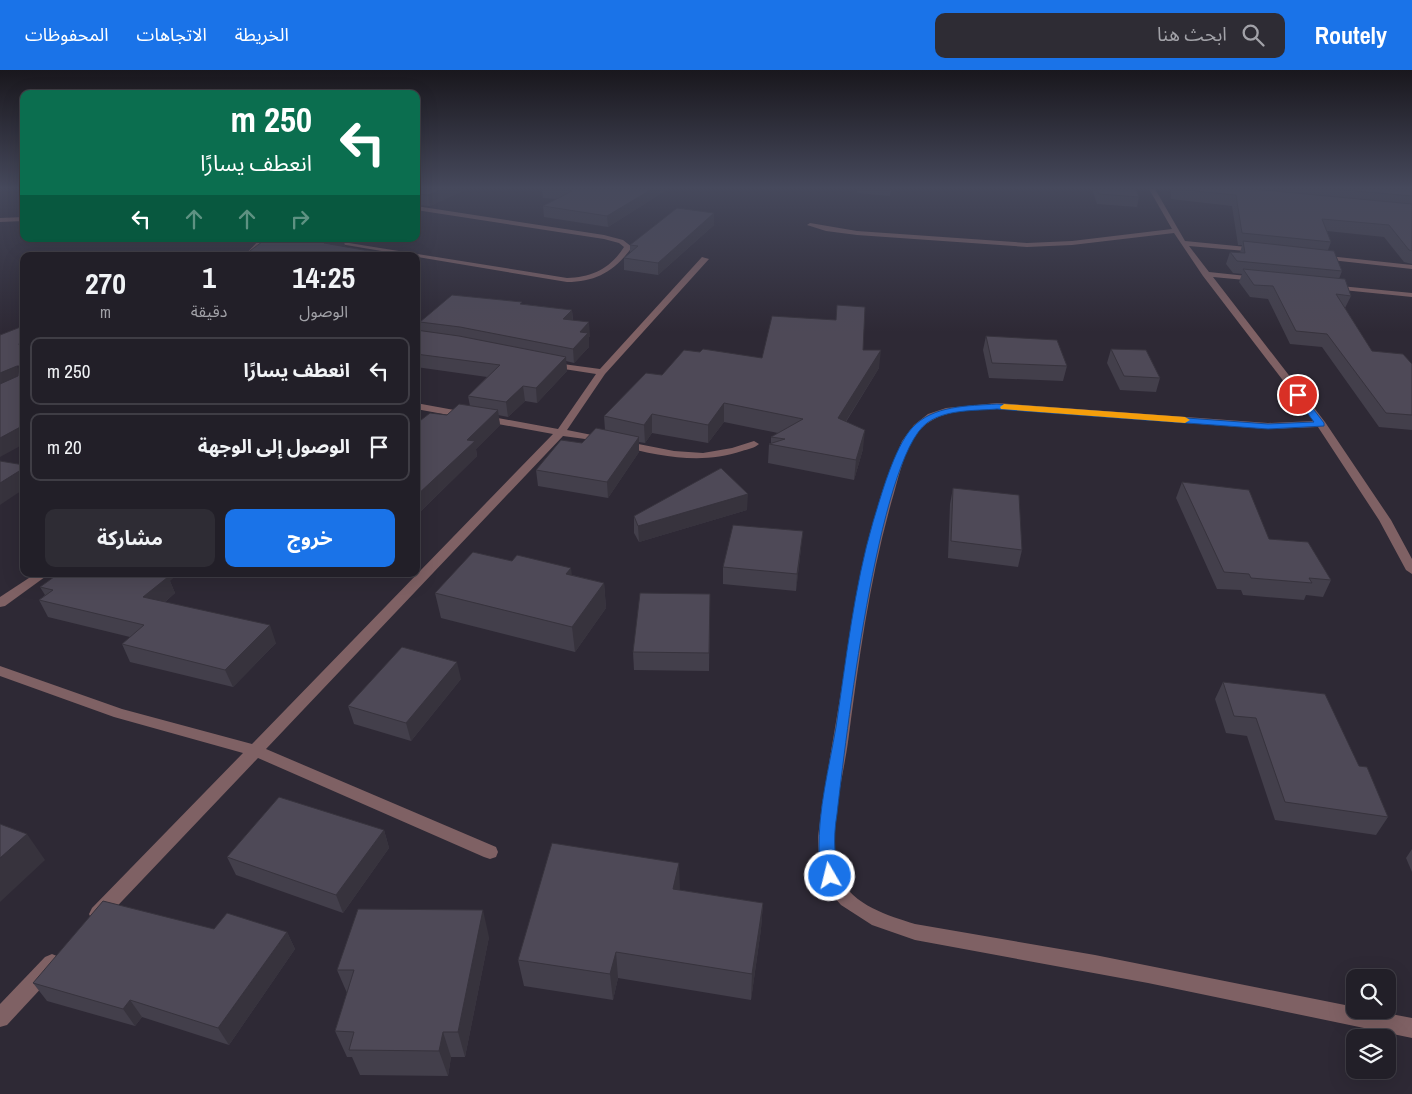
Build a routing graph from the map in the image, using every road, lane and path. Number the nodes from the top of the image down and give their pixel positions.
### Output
1 (602, 237) edge
2 (891, 237) edge
3 (1123, 237) edge
4 (1179, 237) edge
5 (261, 242) edge
6 (332, 242) edge
7 (1183, 243) junction
8 (251, 252) edge
9 (393, 252) edge
10 (1269, 252) edge
11 (420, 256) edge
12 (1316, 257) edge
13 (705, 259) dead end
14 (1412, 267) edge
15 (1206, 274) junction
16 (1265, 280) edge
17 (1324, 286) edge
18 (1412, 295) edge
19 (541, 362) edge
20 (602, 372) junction
21 (420, 407) edge
22 (1321, 424) junction
23 (562, 431) junction
24 (754, 444) dead end
25 (1412, 570) edge
26 (39, 577) edge
27 (0, 603) edge
28 (0, 671) edge
29 (254, 750) junction
30 (490, 852) dead end
31 (89, 924) edge
32 (62, 952) edge
33 (0, 1018) edge
34 (1412, 1028) edge

1 - 11 street
2 - 3 street
4 - 7 street
5 - 8 street
6 - 9 street
7 - 10 street
7 - 15 street
12 - 14 street
13 - 20 street
15 - 16 street
15 - 22 street
17 - 18 street
19 - 20 street
20 - 23 street
21 - 23 street
22 - 25 street
22 - 34 street
23 - 24 street
23 - 29 street
26 - 27 street
28 - 29 street
29 - 30 street
29 - 31 street
32 - 33 street

